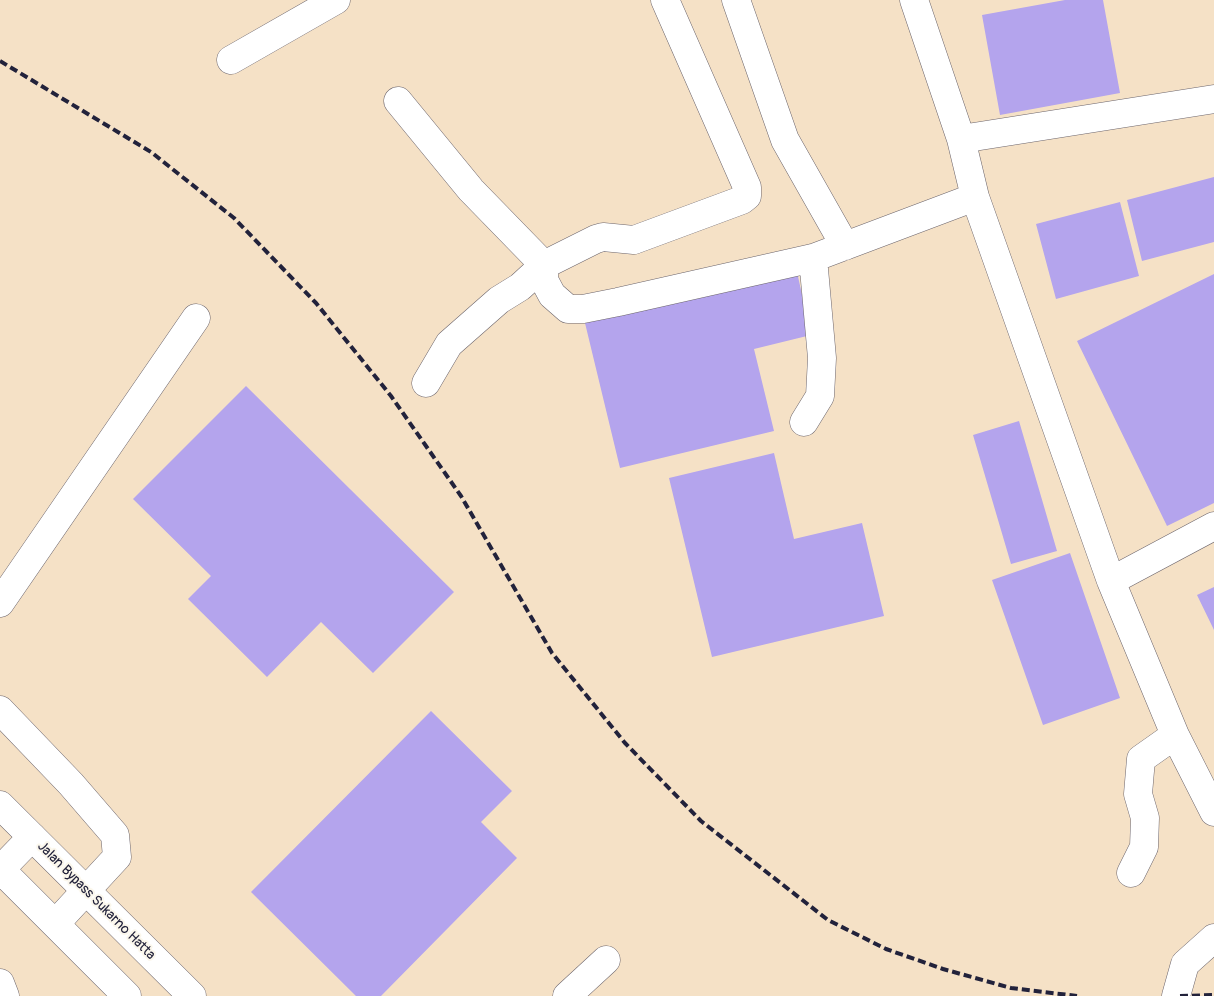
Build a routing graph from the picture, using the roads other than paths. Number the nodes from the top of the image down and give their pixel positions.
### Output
1 (336, 0) edge
2 (665, 0) edge
3 (736, 0) edge
4 (916, 0) edge
5 (232, 60) dead end
6 (1214, 99) edge
7 (398, 101) dead end
8 (961, 139) junction
9 (975, 197) junction
10 (845, 246) junction
11 (813, 258) junction
12 (544, 265) junction
13 (196, 318) dead end
14 (426, 383) dead end
15 (804, 422) dead end
16 (1214, 526) edge
17 (1111, 581) junction
18 (0, 603) edge
19 (0, 710) edge
20 (1175, 735) junction
21 (0, 805) edge
22 (1214, 812) edge
23 (32, 837) junction
24 (0, 869) edge
25 (1132, 873) dead end
26 (85, 890) junction
27 (56, 924) junction
28 (1214, 938) edge
29 (606, 960) dead end
30 (0, 983) edge
31 (5, 996) edge
32 (127, 996) edge
33 (192, 996) edge
34 (568, 996) edge
35 (1176, 996) edge

1 - 5 main road
2 - 12 main road
3 - 10 main road
4 - 8 main road
6 - 8 main road
7 - 12 main road
8 - 9 main road
9 - 10 main road
9 - 17 main road
10 - 11 main road
11 - 12 main road
11 - 15 main road
12 - 14 main road
13 - 18 main road
16 - 17 main road
17 - 20 main road
19 - 26 main road
20 - 22 main road
20 - 25 main road
21 - 23 main road, Jalan Bypass Sukarno Hatta
23 - 24 main road
23 - 26 main road, Jalan Bypass Sukarno Hatta
24 - 27 main road
26 - 27 main road
26 - 33 main road, Jalan Bypass Sukarno Hatta
27 - 32 main road
28 - 35 main road
29 - 34 main road
30 - 31 main road

